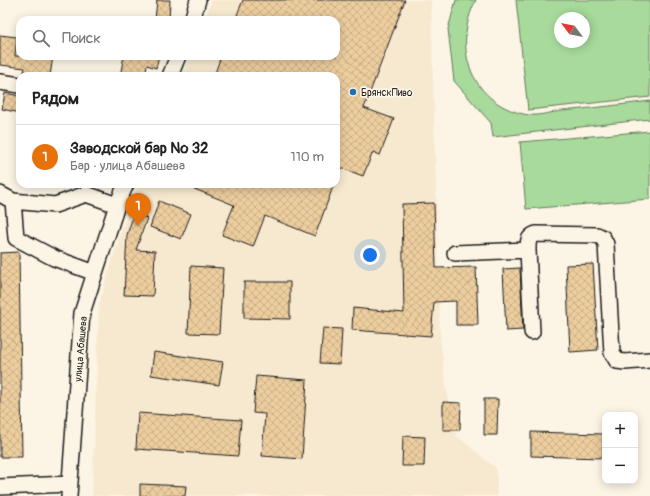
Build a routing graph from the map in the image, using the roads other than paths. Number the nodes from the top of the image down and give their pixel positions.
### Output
1 (198, 0) edge
2 (193, 16) edge
3 (176, 60) edge
4 (172, 72) edge
5 (0, 82) edge
6 (16, 84) edge
7 (124, 188) edge
8 (6, 198) edge
9 (117, 205) junction
10 (528, 250) junction
11 (455, 253) dead end
12 (94, 273) junction
13 (532, 332) dead end
14 (650, 360) edge
15 (0, 487) edge
16 (69, 490) edge

1 - 2 street
3 - 4 street
5 - 6 street
7 - 9 street, улица Абашева
8 - 9 street
8 - 12 street
9 - 12 street, улица Абашева
10 - 11 street
10 - 13 street
10 - 14 street
12 - 16 street, улица Абашева
15 - 16 street

